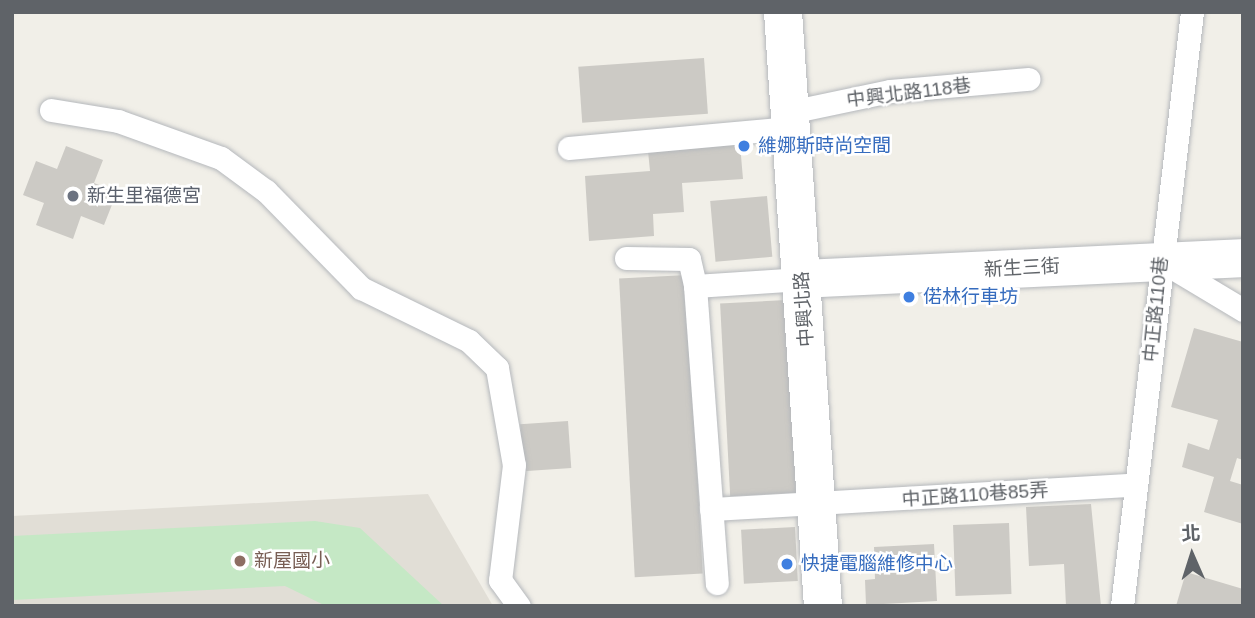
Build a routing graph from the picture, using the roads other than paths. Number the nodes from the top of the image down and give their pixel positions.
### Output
1 (783, 12) edge
2 (1192, 12) edge
3 (1028, 79) dead end
4 (51, 110) dead end
5 (790, 120) junction
6 (569, 148) dead end
7 (626, 258) dead end
8 (1243, 258) edge
9 (1161, 260) junction
10 (802, 279) junction
11 (695, 286) junction
12 (1243, 310) edge
13 (1133, 485) junction
14 (817, 505) junction
15 (711, 509) junction
16 (717, 583) dead end
17 (519, 606) edge
18 (823, 606) edge
19 (1122, 606) edge

1 - 5 street, 中興北路
2 - 9 lane, 中正路110巷
3 - 5 lane, 中興北路118巷
4 - 17 lane
5 - 6 lane, 中興北路118巷
5 - 10 street, 中興北路
7 - 11 lane
8 - 9 street, 新生三街
9 - 10 street, 新生三街
9 - 12 lane
9 - 13 lane, 中正路110巷
10 - 11 lane
10 - 14 street, 中興北路
11 - 15 lane
13 - 14 lane, 中正路110巷85弄
13 - 19 lane, 中正路110巷
14 - 15 lane, 中正路110巷85弄
14 - 18 street, 中興北路
15 - 16 lane

